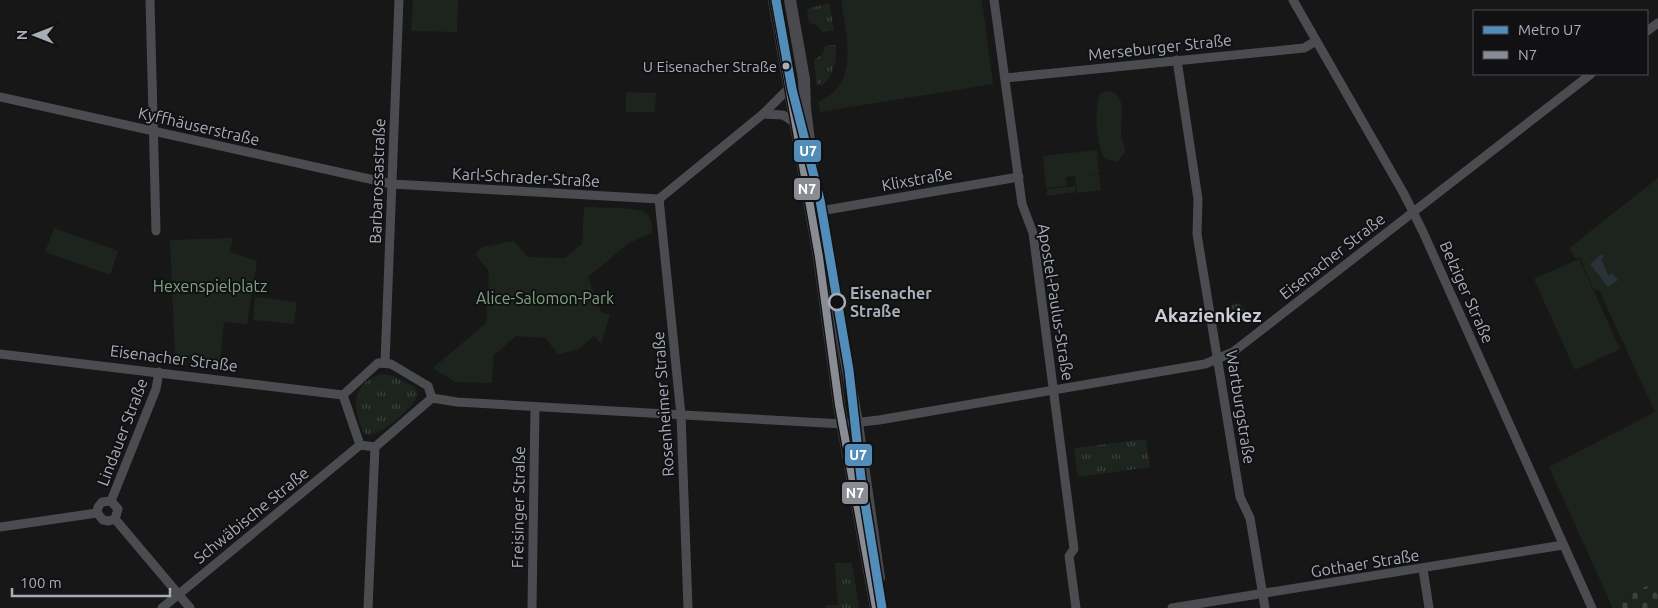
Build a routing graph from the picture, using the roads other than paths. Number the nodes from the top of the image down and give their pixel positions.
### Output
1 (150, 0) edge
2 (399, 0) edge
3 (774, 0) edge
4 (790, 0) edge
5 (994, 0) edge
6 (1293, 0) edge
7 (1658, 22) edge
8 (1648, 30) edge
9 (797, 39) junction
10 (1316, 41) junction
11 (782, 42) junction
12 (1177, 60) junction
13 (1590, 75) edge
14 (1005, 78) junction
15 (790, 87) junction
16 (0, 97) edge
17 (763, 114) junction
18 (796, 124) junction
19 (153, 131) junction
20 (1019, 177) junction
21 (392, 184) junction
22 (659, 199) junction
23 (820, 211) junction
24 (1413, 212) junction
25 (156, 231) dead end
26 (0, 354) edge
27 (1218, 360) junction
28 (385, 363) junction
29 (159, 372) junction
30 (1054, 391) junction
31 (343, 395) junction
32 (432, 398) junction
33 (535, 407) junction
34 (681, 415) junction
35 (856, 423) junction
36 (843, 424) junction
37 (360, 446) junction
38 (375, 447) junction
39 (111, 501) junction
40 (97, 513) junction
41 (115, 519) junction
42 (0, 527) edge
43 (1563, 546) junction
44 (1423, 569) junction
45 (179, 594) junction
46 (1263, 594) junction
47 (162, 608) edge
48 (190, 608) edge
49 (368, 608) edge
50 (532, 608) edge
51 (688, 608) edge
52 (876, 608) edge
53 (884, 608) edge
54 (1076, 608) edge
55 (1172, 608) edge
56 (1265, 608) edge
57 (1429, 608) edge
58 (1592, 608) edge

1 - 19 street
2 - 21 street, Barbarossastraße
3 - 11 main road
4 - 9 main road
5 - 14 street, Apostel-Paulus-Straße
6 - 10 street, Belziger Straße
7 - 8 street
9 - 11 street
9 - 23 main road
10 - 12 street, Merseburger Straße
10 - 24 street, Belziger Straße
11 - 15 main road
12 - 14 street, Merseburger Straße
12 - 27 street, Wartburgstraße
13 - 24 street, Eisenacher Straße
14 - 20 street, Apostel-Paulus-Straße
15 - 17 street
15 - 18 main road
16 - 19 street, Kyffhäuserstraße
17 - 18 street
17 - 22 street
18 - 36 main road
19 - 21 street, Kyffhäuserstraße
19 - 25 street
20 - 23 street, Klixstraße
20 - 30 street, Apostel-Paulus-Straße
21 - 22 street, Karl-Schrader-Straße
21 - 28 street, Barbarossastraße
22 - 34 street, Rosenheimer Straße
23 - 35 main road
24 - 27 street, Eisenacher Straße
24 - 43 street, Belziger Straße
26 - 29 street, Eisenacher Straße
27 - 30 street, Eisenacher Straße
27 - 46 street, Wartburgstraße
28 - 31 street
28 - 32 street
29 - 31 street, Eisenacher Straße
29 - 39 street, Lindauer Straße
30 - 35 street, Eisenacher Straße
30 - 54 street, Apostel-Paulus-Straße
31 - 37 street
32 - 33 street, Eisenacher Straße
32 - 38 street
33 - 34 street, Eisenacher Straße
33 - 50 street, Freisinger Straße
34 - 36 street, Eisenacher Straße
34 - 51 street, Rosenheimer Straße
35 - 36 street, Eisenacher Straße
35 - 53 main road
36 - 52 main road
37 - 38 street
37 - 45 street, Schwäbische Straße
38 - 49 street
39 - 40 street, Lindauer Straße
39 - 41 street
40 - 41 street
40 - 42 street
41 - 45 street
43 - 44 street, Gothaer Straße
43 - 58 street, Belziger Straße
44 - 46 street, Gothaer Straße
44 - 57 street
45 - 47 street, Schwäbische Straße
45 - 48 street
46 - 55 street, Gothaer Straße
46 - 56 street, Wartburgstraße

